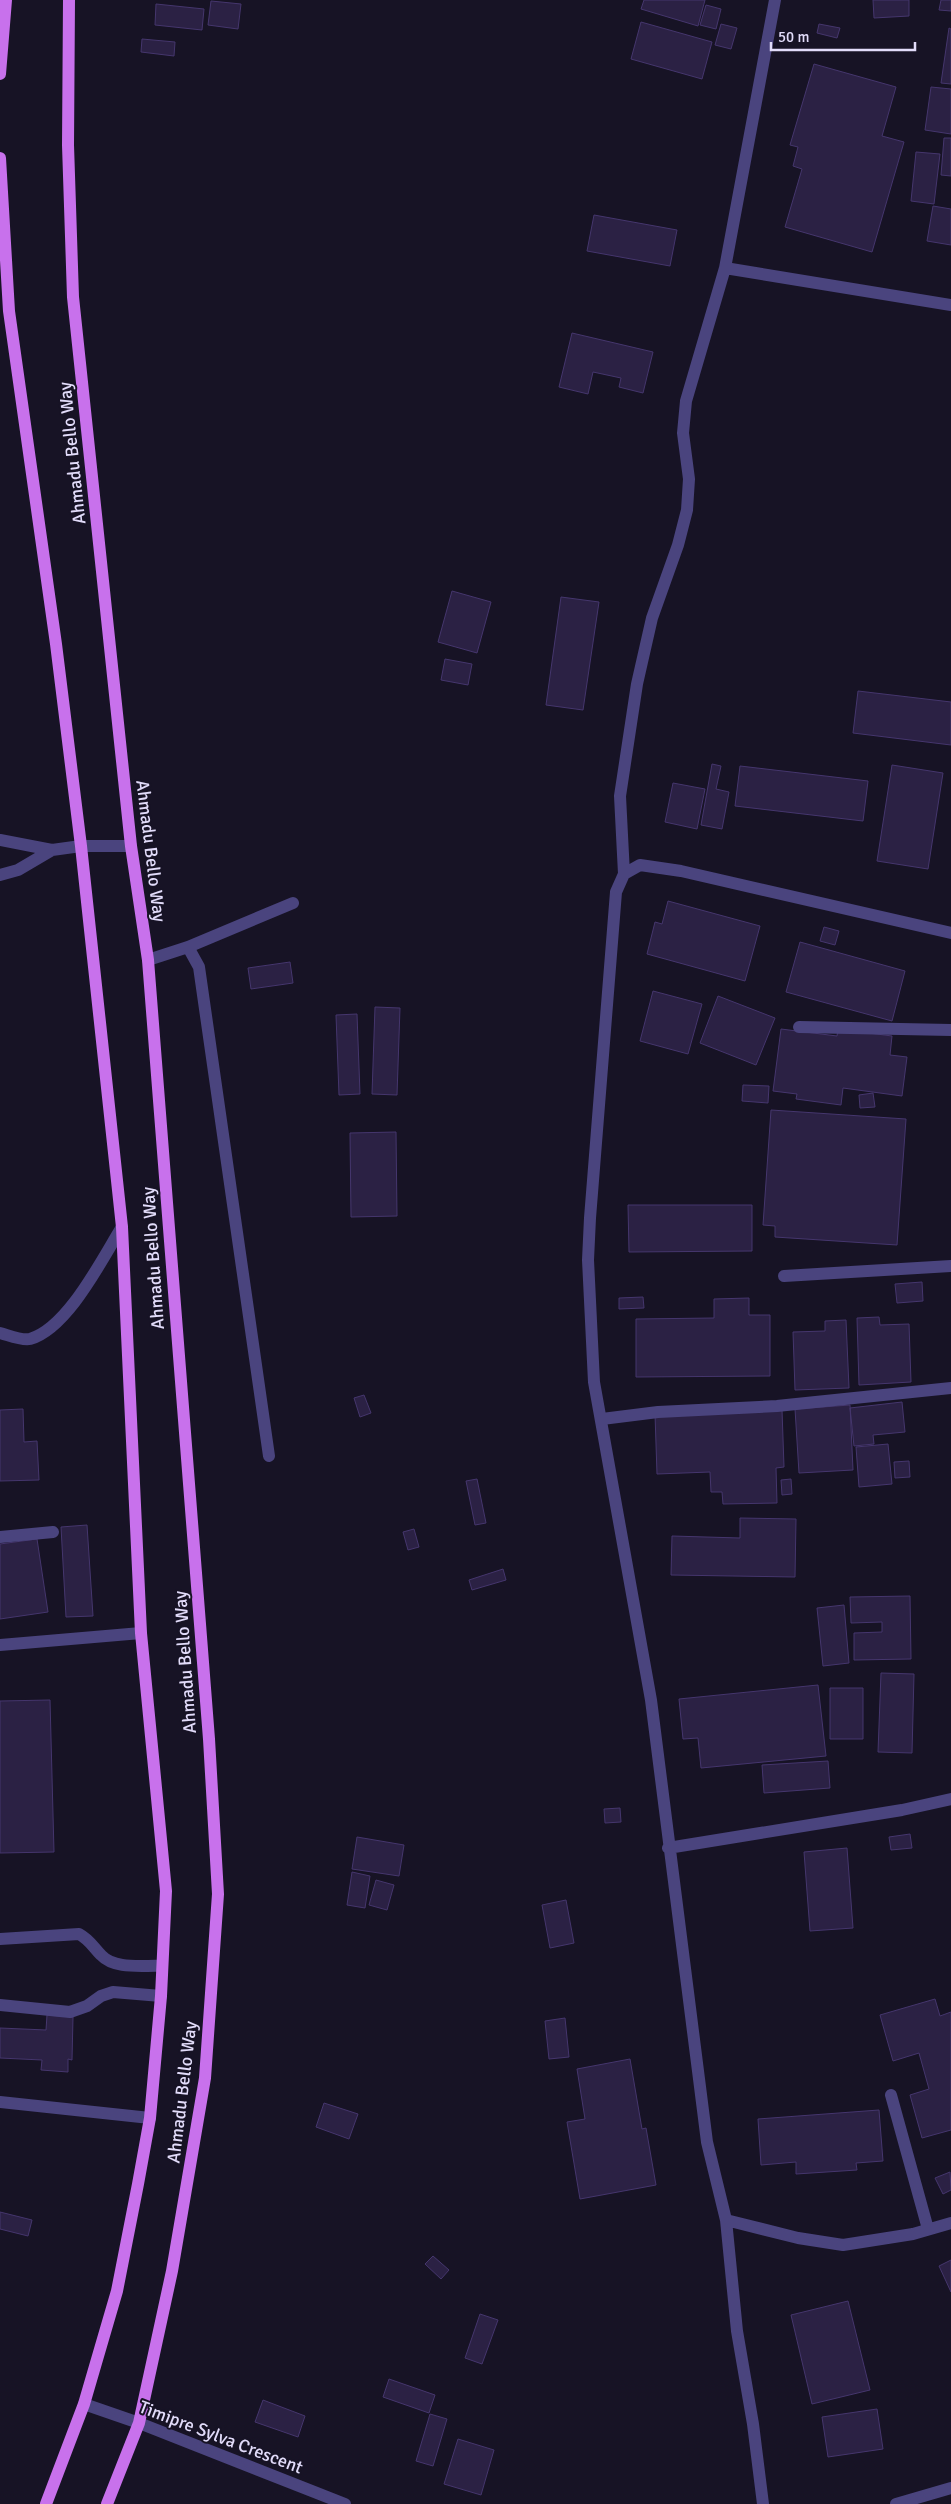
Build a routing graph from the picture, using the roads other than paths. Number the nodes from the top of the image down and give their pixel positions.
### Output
1 (6, 0) edge
2 (69, 0) edge
3 (775, 0) edge
4 (0, 74) edge
5 (0, 158) edge
6 (725, 268) junction
7 (951, 304) edge
8 (0, 840) edge
9 (80, 846) junction
10 (131, 846) junction
11 (52, 850) junction
12 (624, 874) junction
13 (0, 875) edge
14 (294, 903) dead end
15 (951, 934) edge
16 (188, 947) junction
17 (148, 960) junction
18 (799, 1027) dead end
19 (951, 1030) edge
20 (122, 1227) junction
21 (951, 1266) edge
22 (784, 1276) dead end
23 (0, 1333) edge
24 (951, 1388) edge
25 (602, 1419) junction
26 (269, 1456) dead end
27 (53, 1532) dead end
28 (0, 1537) edge
29 (141, 1633) junction
30 (0, 1645) edge
31 (951, 1799) edge
32 (668, 1848) junction
33 (0, 1939) edge
34 (162, 1966) junction
35 (160, 1996) junction
36 (0, 2005) edge
37 (891, 2095) dead end
38 (0, 2102) edge
39 (150, 2118) junction
40 (726, 2220) junction
41 (951, 2223) edge
42 (928, 2229) junction
43 (84, 2404) junction
44 (138, 2423) junction
45 (951, 2488) edge
46 (46, 2504) edge
47 (107, 2504) edge
48 (345, 2504) edge
49 (762, 2504) edge
50 (896, 2504) edge

1 - 4 main road
2 - 10 main road, Ahmadu Bello Way
3 - 6 street
5 - 9 main road, Ahmadu Bello Way
6 - 7 street
6 - 12 street
8 - 11 street
9 - 10 street
9 - 11 street
9 - 20 main road, Ahmadu Bello Way
10 - 17 main road, Ahmadu Bello Way
11 - 13 street
12 - 15 street
12 - 25 street
14 - 16 street
16 - 17 street
16 - 26 street
17 - 44 main road, Ahmadu Bello Way
18 - 19 street
20 - 23 street
20 - 29 main road, Ahmadu Bello Way
21 - 22 street
24 - 25 street
25 - 32 street
27 - 28 street
29 - 30 street
29 - 34 main road, Ahmadu Bello Way
31 - 32 street
32 - 40 street
33 - 34 street
34 - 35 main road, Ahmadu Bello Way
35 - 36 street
35 - 39 main road, Ahmadu Bello Way
37 - 42 street
38 - 39 street
39 - 43 main road, Ahmadu Bello Way
40 - 42 street
40 - 49 street
41 - 42 street
43 - 44 street, Timipre Sylva Crescent
43 - 46 main road, Ahmadu Bello Way
44 - 47 main road, Ahmadu Bello Way
44 - 48 street, Timipre Sylva Crescent
45 - 50 street

